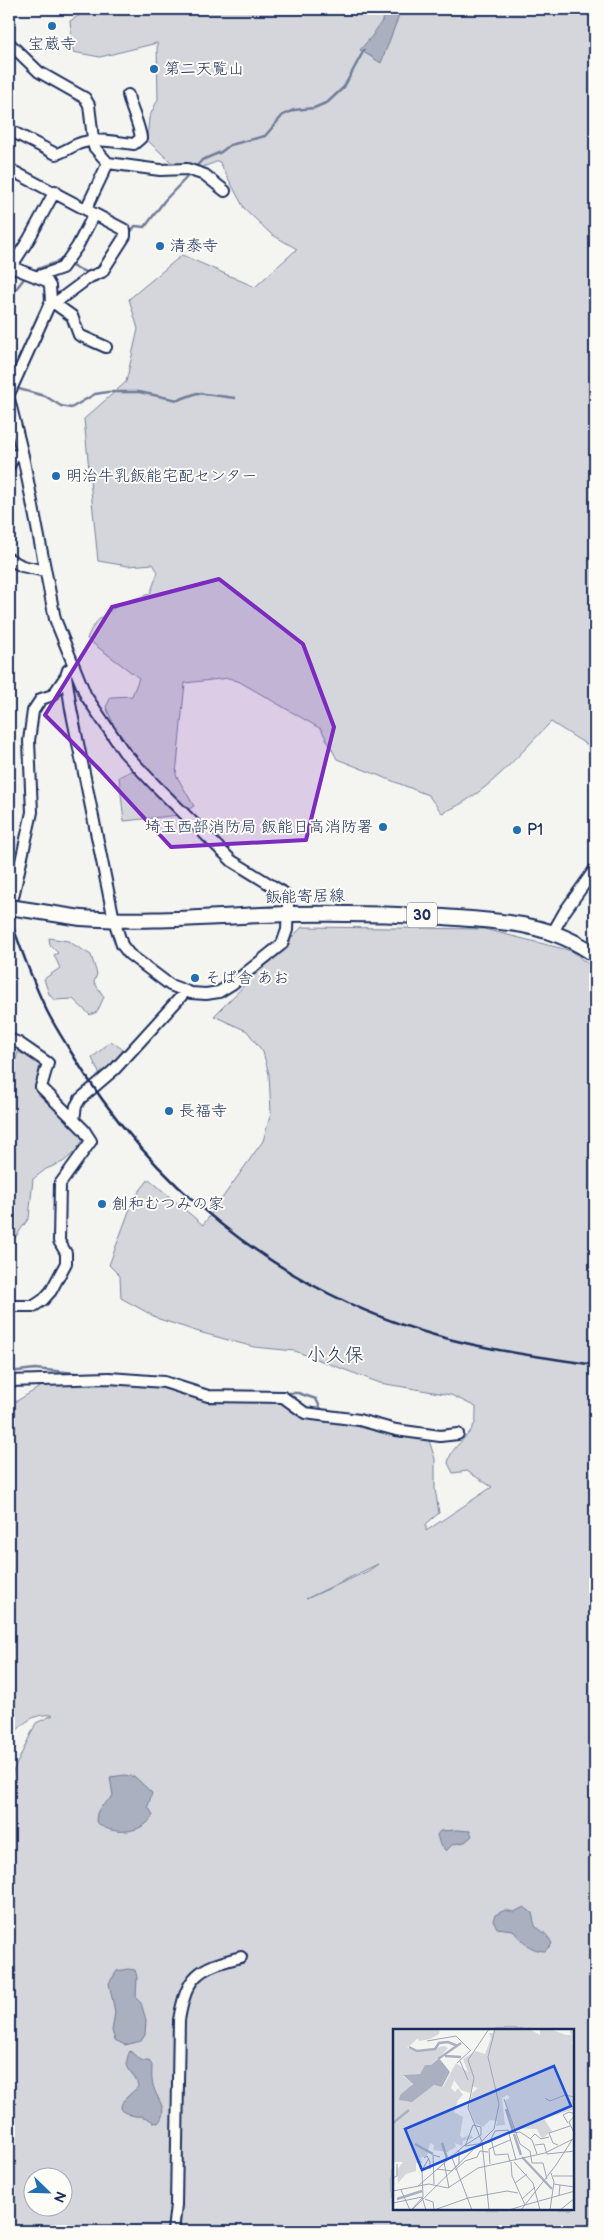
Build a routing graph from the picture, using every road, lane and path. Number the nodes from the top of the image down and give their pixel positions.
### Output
1 (9, 43) edge
2 (128, 95) dead end
3 (9, 130) edge
4 (94, 141) junction
5 (108, 163) junction
6 (9, 169) edge
7 (55, 191) junction
8 (225, 191) dead end
9 (90, 212) junction
10 (10, 266) edge
11 (36, 277) junction
12 (53, 302) junction
13 (106, 347) dead end
14 (9, 394) edge
15 (9, 399) edge
16 (15, 456) edge
17 (9, 466) edge
18 (9, 559) edge
19 (44, 571) junction
20 (73, 666) junction
21 (66, 676) junction
22 (595, 869) edge
23 (9, 907) edge
24 (288, 914) junction
25 (9, 915) edge
26 (114, 920) junction
27 (554, 932) junction
28 (595, 955) edge
29 (186, 991) junction
30 (9, 1039) edge
31 (74, 1119) junction
32 (9, 1306) edge
33 (9, 1381) edge
34 (458, 1434) dead end
35 (241, 1957) dead end
36 (172, 2231) edge

1 - 4 street
2 - 4 street
3 - 4 street
4 - 5 street
5 - 8 street
5 - 9 street
6 - 7 street
7 - 9 street
7 - 10 street
9 - 11 street
9 - 12 street
10 - 11 street
11 - 12 street
12 - 13 street
12 - 14 street
15 - 16 street
16 - 17 street
16 - 19 street
18 - 19 street
19 - 20 street
20 - 21 street
20 - 24 street
21 - 25 street
21 - 26 street
22 - 27 street
23 - 26 main road, 飯能寄居線 / 30, bridge
24 - 26 main road, 飯能寄居線 / 30
24 - 27 main road, 飯能寄居線 / 30
24 - 29 street
26 - 29 street
27 - 28 main road, 飯能寄居線 / 30
29 - 31 street
30 - 31 street
31 - 32 street
33 - 34 street
35 - 36 street

